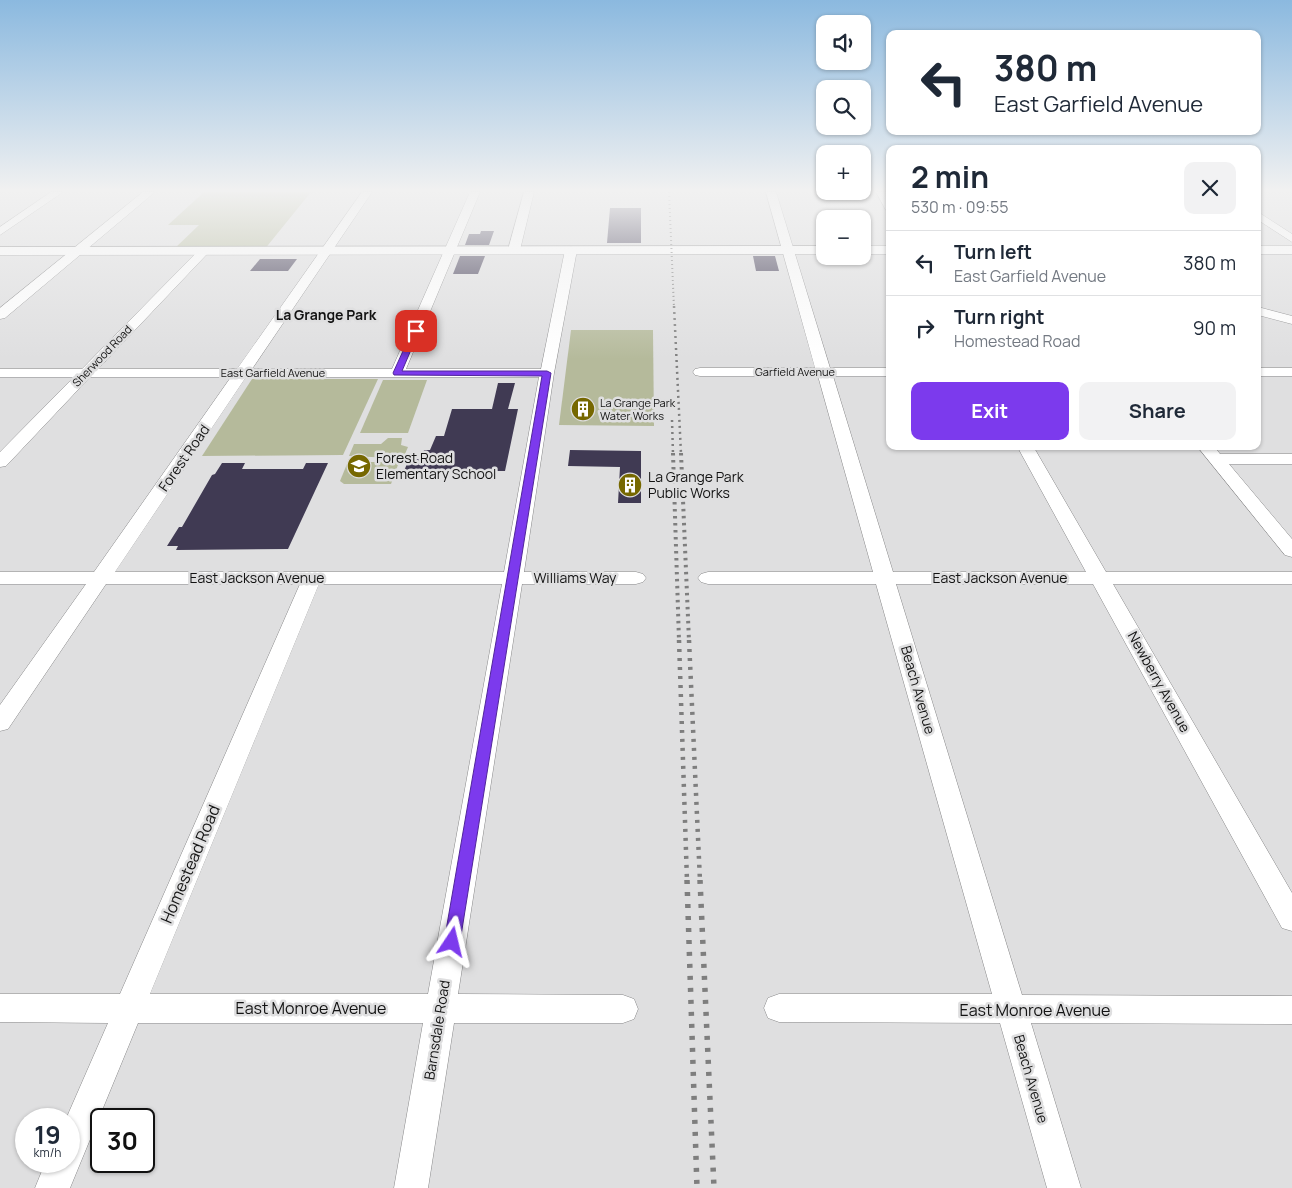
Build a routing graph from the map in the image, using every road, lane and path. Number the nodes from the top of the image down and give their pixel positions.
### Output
1 (81, 247) edge
2 (329, 247) edge
3 (78, 250) junction
4 (450, 250) junction
5 (514, 250) joint
6 (571, 250) junction
7 (788, 250) junction
8 (816, 250) edge
9 (871, 250) edge
10 (886, 250) edge
11 (1261, 250) edge
12 (1292, 250) edge
13 (0, 251) edge
14 (204, 251) junction
15 (327, 251) junction
16 (1261, 312) edge
17 (0, 315) edge
18 (1292, 320) edge
19 (700, 372) dead end
20 (824, 372) junction
21 (886, 372) edge
22 (1261, 372) edge
23 (1292, 372) edge
24 (0, 373) edge
25 (86, 373) junction
26 (242, 373) junction
27 (397, 373) junction
28 (547, 373) junction
29 (1027, 450) edge
30 (1210, 453) edge
31 (1292, 459) edge
32 (0, 462) edge
33 (1292, 550) edge
34 (0, 578) edge
35 (101, 578) junction
36 (312, 578) junction
37 (514, 578) junction
38 (636, 578) dead end
39 (708, 578) dead end
40 (1100, 578) junction
41 (1292, 578) edge
42 (885, 579) junction
43 (0, 723) edge
44 (1292, 919) edge
45 (129, 1007) junction
46 (0, 1008) edge
47 (779, 1008) dead end
48 (440, 1009) junction
49 (623, 1009) dead end
50 (1011, 1010) junction
51 (1292, 1010) edge
52 (80, 1124) edge
53 (59, 1173) edge
54 (52, 1188) edge
55 (411, 1188) edge
56 (1064, 1188) edge

1 - 3 street
2 - 15 street, Forest Road
3 - 13 main road
3 - 14 main road
3 - 17 street
4 - 5 main road
4 - 15 main road
4 - 27 street
5 - 6 main road
6 - 7 main road
6 - 28 street, Barnsdale Road
7 - 8 main road
7 - 20 street, Beach Avenue
9 - 10 main road
11 - 12 main road
14 - 15 main road
14 - 25 street, Sherwood Road
15 - 26 street, Forest Road
16 - 18 street
19 - 20 street, Garfield Avenue
20 - 21 street, Garfield Avenue
20 - 42 street, Beach Avenue
22 - 23 street
24 - 25 street, East Garfield Avenue
25 - 26 street, East Garfield Avenue
25 - 32 street, Sherwood Road
26 - 27 street, East Garfield Avenue
26 - 35 street, Forest Road
27 - 28 street, East Garfield Avenue
28 - 37 street, Barnsdale Road
29 - 40 street, Newberry Avenue
30 - 31 street
30 - 33 street
34 - 35 street, East Jackson Avenue
35 - 36 street, East Jackson Avenue
35 - 43 street, Forest Road
36 - 37 street, East Jackson Avenue
36 - 45 street, Homestead Road
37 - 38 street, Williams Way
37 - 48 street, Barnsdale Road
39 - 42 street, East Jackson Avenue
40 - 41 street, East Jackson Avenue
40 - 42 street, East Jackson Avenue
40 - 44 street, Newberry Avenue
42 - 50 street, Beach Avenue
45 - 46 street, East Monroe Avenue
45 - 48 street, East Monroe Avenue
45 - 52 street, Homestead Road
47 - 50 street, East Monroe Avenue
48 - 49 street, East Monroe Avenue
48 - 55 street, Barnsdale Road
50 - 51 street, East Monroe Avenue
50 - 56 street, Beach Avenue
53 - 54 street

